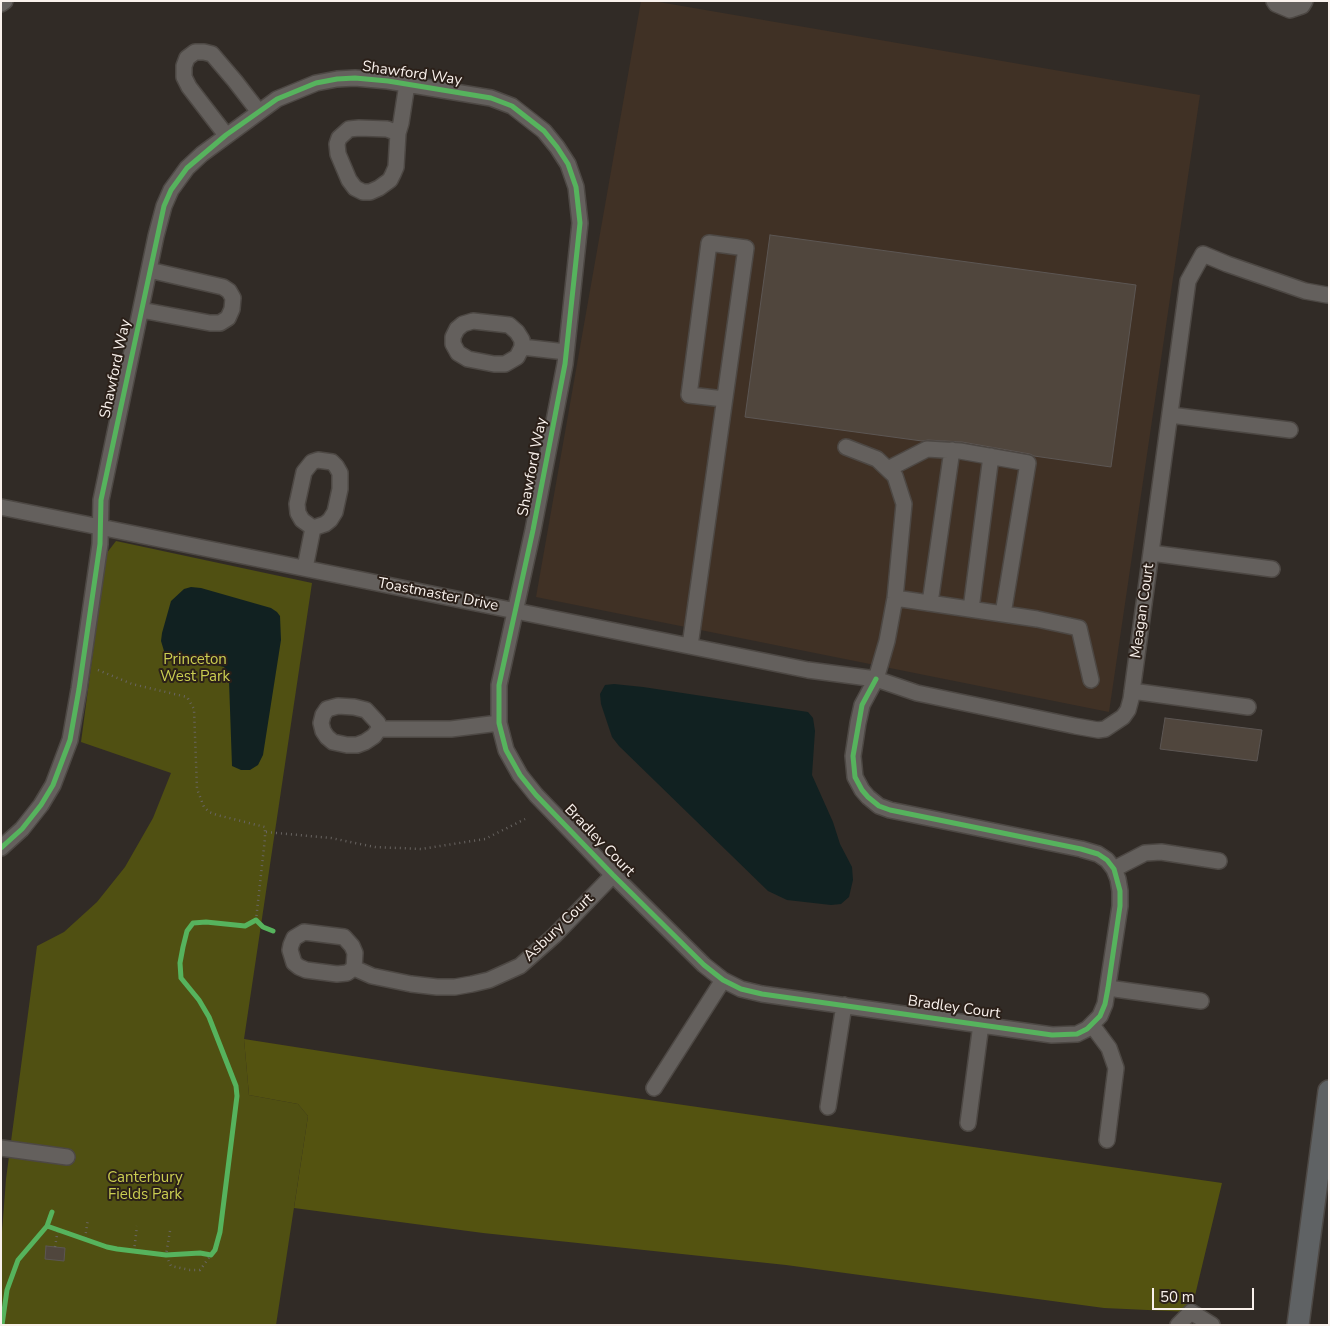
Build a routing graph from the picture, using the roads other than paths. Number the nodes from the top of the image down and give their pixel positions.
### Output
1 (4, 1) edge
2 (1274, 1) edge
3 (1305, 1) edge
4 (1, 4) edge
5 (407, 84) junction
6 (258, 112) junction
7 (398, 133) junction
8 (226, 135) junction
9 (150, 270) junction
10 (1327, 295) dead end
11 (141, 310) junction
12 (522, 348) dead end
13 (566, 352) junction
14 (724, 399) junction
15 (1170, 415) junction
16 (1290, 430) dead end
17 (846, 447) dead end
18 (952, 450) junction
19 (991, 456) junction
20 (888, 470) junction
21 (1, 507) edge
22 (101, 527) junction
23 (313, 528) dead end
24 (1151, 553) junction
25 (305, 568) junction
26 (1272, 569) dead end
27 (895, 598) junction
28 (930, 603) junction
29 (971, 609) junction
30 (516, 610) junction
31 (1003, 614) junction
32 (690, 646) junction
33 (876, 678) junction
34 (1091, 680) dead end
35 (1132, 692) junction
36 (1248, 707) dead end
37 (499, 723) junction
38 (379, 729) dead end
39 (1, 848) edge
40 (1219, 861) dead end
41 (1114, 869) junction
42 (613, 875) junction
43 (354, 968) dead end
44 (723, 980) junction
45 (1108, 988) junction
46 (1201, 1001) dead end
47 (844, 1006) junction
48 (981, 1024) junction
49 (1092, 1026) junction
50 (654, 1088) dead end
51 (1329, 1091) edge
52 (828, 1107) dead end
53 (968, 1123) dead end
54 (1107, 1140) dead end
55 (1, 1148) edge
56 (66, 1157) dead end
57 (1178, 1325) edge
58 (1212, 1325) edge
59 (1298, 1325) edge

1 - 4 street
2 - 3 street
5 - 6 street, Shawford Way
5 - 7 street
5 - 13 street, Shawford Way
6 - 8 street, Shawford Way
6 - 8 street
7 - 7 street
8 - 9 street, Shawford Way
9 - 11 street, Shawford Way
9 - 11 street
10 - 15 street, Meagan Court
11 - 22 street, Shawford Way
12 - 13 street
13 - 30 street, Shawford Way
14 - 14 street
14 - 32 street
15 - 16 street
15 - 24 street, Meagan Court
17 - 20 street
18 - 19 street
18 - 20 street
18 - 28 street
19 - 29 street
19 - 31 street
20 - 27 street
21 - 22 street, Toastmaster Drive
22 - 25 street, Toastmaster Drive
22 - 39 street, Shawford Way
23 - 25 street
24 - 26 street
24 - 35 street, Meagan Court
25 - 30 street, Toastmaster Drive
27 - 28 street
27 - 33 street
28 - 29 street
29 - 31 street
30 - 32 street, Toastmaster Drive
30 - 37 street, Bradley Court
31 - 34 street
32 - 33 street, Toastmaster Drive
33 - 35 street, Meagan Court
33 - 41 street
35 - 36 street
37 - 38 street
37 - 42 street, Bradley Court
40 - 41 street
41 - 45 street
42 - 43 street, Asbury Court
42 - 44 street, Bradley Court
44 - 47 street, Bradley Court
44 - 50 street
45 - 46 street
45 - 49 street
47 - 48 street, Bradley Court
47 - 52 street
48 - 49 street, Bradley Court
48 - 53 street
49 - 54 street
51 - 59 highway
55 - 56 street
57 - 58 street

